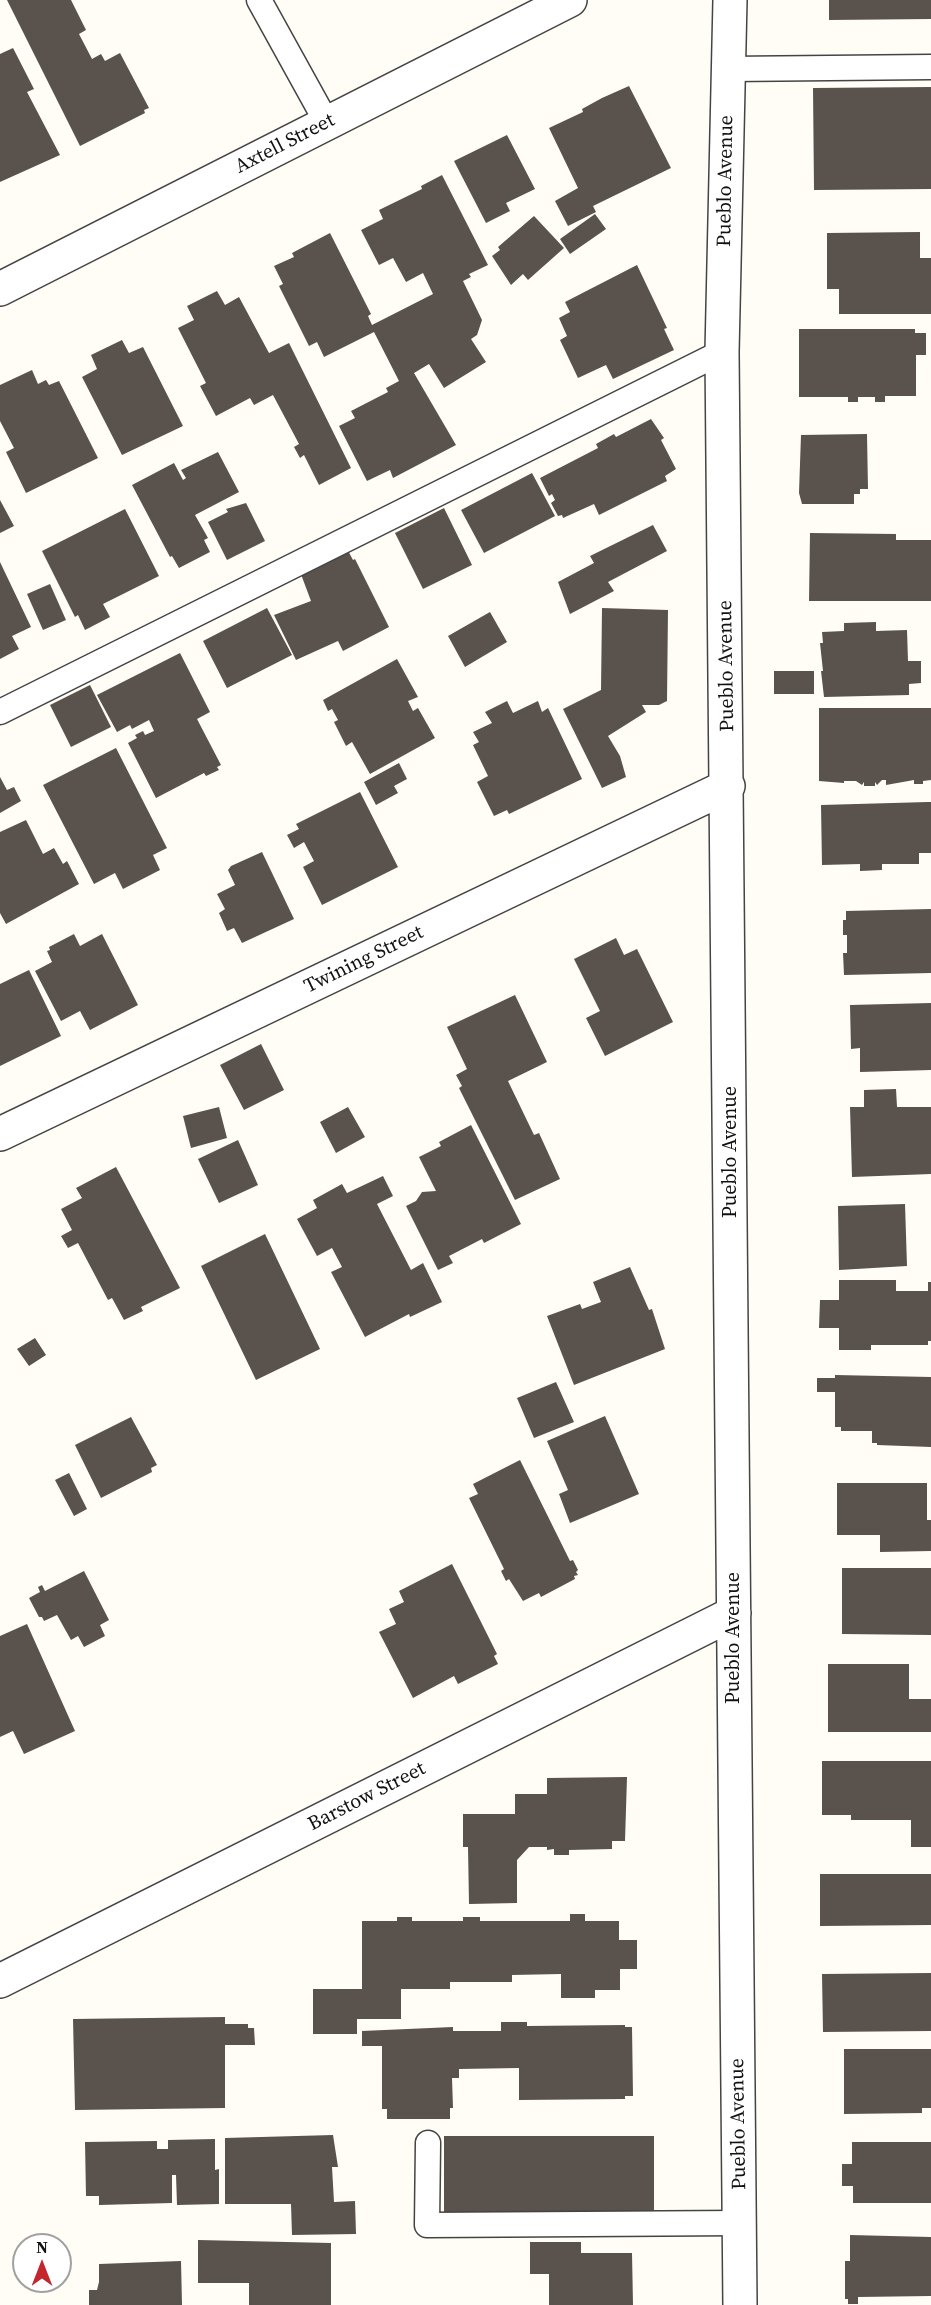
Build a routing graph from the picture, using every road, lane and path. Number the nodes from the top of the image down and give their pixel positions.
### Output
1 (259, 0) edge
2 (570, 0) edge
3 (730, 0) edge
4 (931, 67) edge
5 (729, 69) junction
6 (327, 123) junction
7 (0, 289) edge
8 (723, 352) junction
9 (0, 712) edge
10 (728, 786) junction
11 (0, 1134) edge
12 (734, 1613) junction
13 (0, 1981) edge
14 (428, 2143) dead end
15 (740, 2223) junction
16 (740, 2305) edge

1 - 6 lane
2 - 6 street, Axtell Street
3 - 5 street, Pueblo Avenue
4 - 5 lane
5 - 8 street, Pueblo Avenue
6 - 7 street, Axtell Street
8 - 9 lane
8 - 10 street, Pueblo Avenue
10 - 11 street, Twining Street
10 - 12 street, Pueblo Avenue
12 - 13 street, Barstow Street
12 - 15 street, Pueblo Avenue
14 - 15 lane
15 - 16 street, Pueblo Avenue

